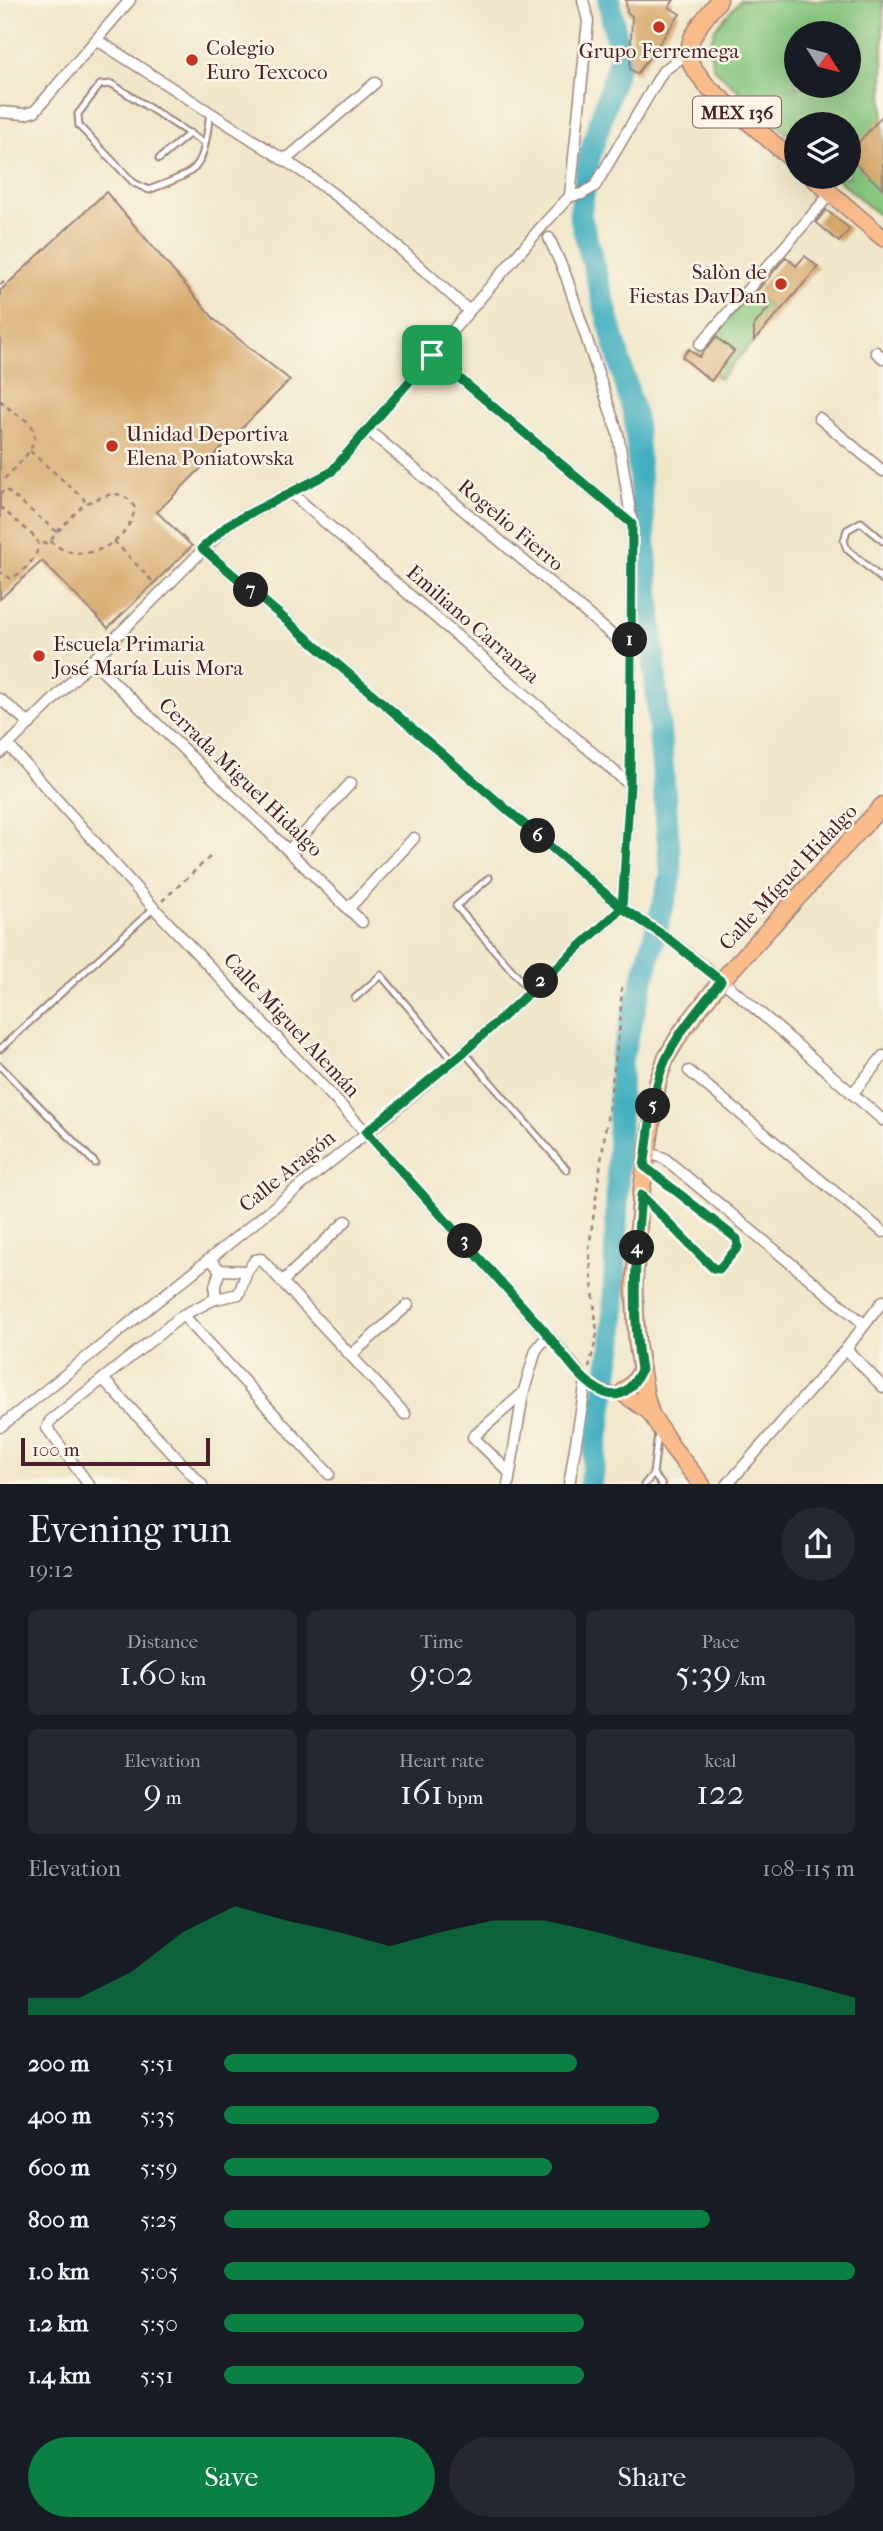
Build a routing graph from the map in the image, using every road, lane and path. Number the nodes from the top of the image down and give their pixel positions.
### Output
1 (130, 0) edge
2 (583, 0) edge
3 (719, 0) edge
4 (97, 40) junction
5 (688, 53) junction
6 (375, 83) dead end
7 (0, 112) edge
8 (210, 113) junction
9 (190, 133) junction
10 (204, 143) junction
11 (784, 152) edge
12 (159, 159) dead end
13 (281, 159) junction
14 (826, 189) edge
15 (831, 193) junction
16 (570, 196) junction
17 (549, 238) dead end
18 (883, 238) edge
19 (8, 279) dead end
20 (0, 285) edge
21 (469, 311) junction
22 (700, 345) dead end
23 (432, 355) junction
24 (0, 400) edge
25 (819, 418) dead end
26 (368, 430) junction
27 (30, 451) junction
28 (883, 471) edge
29 (1, 480) edge
30 (5, 489) junction
31 (290, 492) junction
32 (0, 495) edge
33 (84, 504) junction
34 (0, 507) edge
35 (632, 524) junction
36 (57, 532) junction
37 (50, 541) junction
38 (114, 541) junction
39 (883, 541) edge
40 (39, 545) junction
41 (202, 548) junction
42 (0, 572) edge
43 (883, 580) edge
44 (162, 590) junction
45 (630, 650) junction
46 (92, 661) junction
47 (0, 699) edge
48 (30, 724) junction
49 (8, 745) junction
50 (0, 753) edge
51 (351, 783) dead end
52 (630, 785) junction
53 (883, 804) edge
54 (414, 838) dead end
55 (289, 850) junction
56 (212, 855) dead end
57 (489, 878) dead end
58 (154, 908) junction
59 (622, 908) junction
60 (348, 909) junction
61 (362, 922) dead end
62 (721, 981) junction
63 (622, 983) dead end
64 (530, 991) junction
65 (355, 998) dead end
66 (0, 1049) edge
67 (464, 1052) junction
68 (883, 1056) edge
69 (453, 1060) junction
70 (0, 1066) edge
71 (689, 1071) dead end
72 (852, 1094) junction
73 (883, 1120) edge
74 (366, 1132) junction
75 (645, 1159) junction
76 (95, 1163) dead end
77 (567, 1170) dead end
78 (641, 1195) junction
79 (346, 1221) dead end
80 (883, 1231) edge
81 (210, 1259) junction
82 (220, 1270) junction
83 (247, 1271) junction
84 (283, 1281) junction
85 (215, 1299) junction
86 (883, 1301) edge
87 (408, 1305) dead end
88 (183, 1315) junction
89 (864, 1324) junction
90 (548, 1335) junction
91 (846, 1349) junction
92 (351, 1355) junction
93 (641, 1370) junction
94 (104, 1380) junction
95 (586, 1381) junction
96 (883, 1387) edge
97 (523, 1394) junction
98 (619, 1394) junction
99 (646, 1397) junction
100 (405, 1414) dead end
101 (655, 1420) junction
102 (0, 1427) edge
103 (509, 1472) junction
104 (329, 1474) dead end
105 (653, 1474) junction
106 (88, 1484) edge
107 (201, 1484) edge
108 (508, 1484) edge
109 (569, 1484) edge
110 (645, 1484) edge
111 (661, 1484) edge
112 (701, 1484) edge
113 (728, 1484) edge

1 - 4 street
2 - 16 street
3 - 5 main road
4 - 7 street
4 - 8 street
5 - 11 main road, MEX 136
5 - 16 street
6 - 13 street
8 - 10 lane
8 - 13 street
9 - 10 lane
9 - 10 lane
9 - 12 lane
13 - 21 street
14 - 15 main road
15 - 18 main road
15 - 22 street
16 - 21 street
17 - 35 street
19 - 20 path
21 - 23 street
23 - 26 street
23 - 35 street
24 - 27 path
25 - 28 street
26 - 31 street
26 - 45 street, Rogelio Fierro
27 - 29 path
27 - 33 path
29 - 30 path
30 - 32 path
30 - 36 path
31 - 41 street
31 - 52 street, Emiliano Carranza
33 - 36 path
33 - 38 path
34 - 40 path
35 - 45 street
36 - 37 path
37 - 38 path
37 - 40 path
38 - 44 path
39 - 43 lane
40 - 42 path
41 - 44 street
41 - 59 street
44 - 46 street
45 - 52 street
46 - 48 street
46 - 55 street, Cerrada Miguel Hidalgo
47 - 48 street
48 - 49 street
49 - 50 street
49 - 58 street, Calle Miguel Alemán
51 - 55 street
52 - 59 street
53 - 62 main road, Calle Míguel Hidalgo
54 - 60 street
55 - 60 street, Cerrada Miguel Hidalgo
56 - 58 path
57 - 64 lane
58 - 66 lane
58 - 74 street, Calle Miguel Alemán
59 - 62 street
59 - 64 street, Calle Aragón
60 - 61 street, Cerrada Miguel Hidalgo
62 - 72 street
62 - 75 main road, Calle Míguel Hidalgo
63 - 95 path
64 - 67 street, Calle Aragón
65 - 69 lane
67 - 69 street, Calle Aragón
67 - 77 lane
68 - 72 street
69 - 74 street, Calle Aragón
70 - 76 lane
71 - 80 street
72 - 73 street
74 - 81 street, Calle Aragón
74 - 90 street, Calle Miguel Alemán
75 - 78 main road, Calle Míguel Hidalgo
75 - 78 lane
75 - 89 street
78 - 93 main road, Calle Míguel Hidalgo
79 - 84 street
81 - 82 street
81 - 102 street, Calle Aragón
82 - 83 street
82 - 85 street
83 - 84 street
83 - 85 street
84 - 92 street
85 - 88 street
86 - 89 street
87 - 92 street
88 - 94 street
88 - 104 street
89 - 91 street
90 - 95 street, Calle Miguel Alemán
90 - 97 street
91 - 96 street
91 - 113 street
92 - 100 street
93 - 98 main road
93 - 99 main road, Calle Míguel Hidalgo
94 - 106 street
94 - 107 street
95 - 98 street, Calle Miguel Alemán
95 - 109 street
97 - 103 street
97 - 103 street
98 - 99 street, Calle Miguel Alemán
98 - 101 main road
99 - 101 main road, Calle Míguel Hidalgo
101 - 105 lane
101 - 112 main road, Calle Míguel Hidalgo
103 - 108 street
105 - 110 lane
105 - 111 lane

